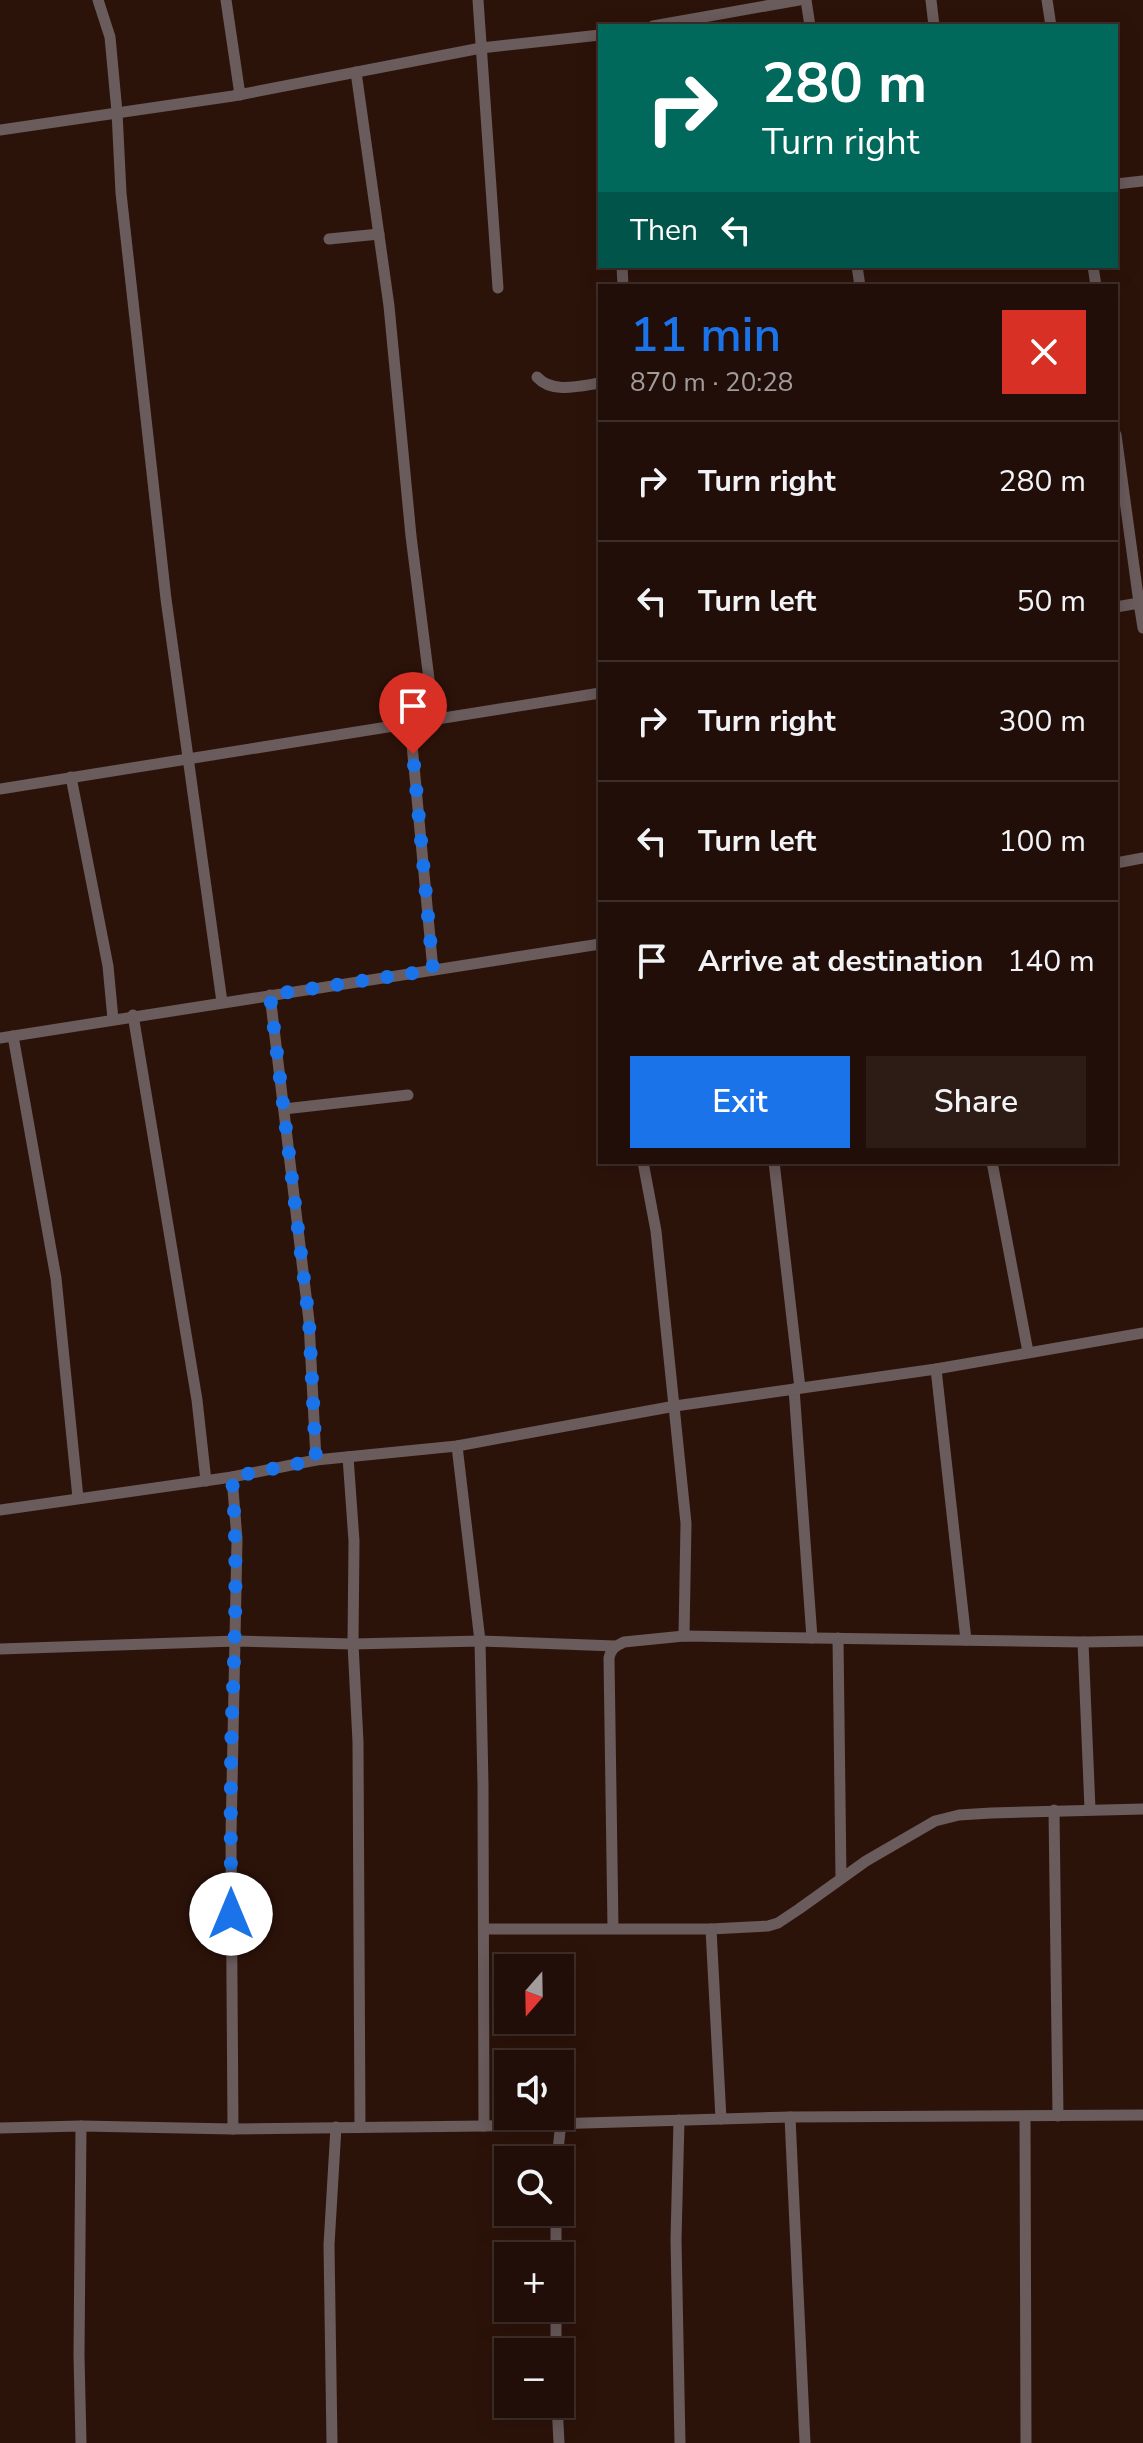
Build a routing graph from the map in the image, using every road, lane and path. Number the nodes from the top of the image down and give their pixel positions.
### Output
1 (98, 0) edge
2 (226, 0) edge
3 (478, 0) edge
4 (799, 0) edge
5 (806, 0) edge
6 (931, 0) edge
7 (1047, 0) edge
8 (664, 24) edge
9 (810, 24) edge
10 (934, 24) edge
11 (1051, 24) edge
12 (598, 35) edge
13 (481, 48) junction
14 (356, 72) junction
15 (240, 95) junction
16 (117, 112) junction
17 (0, 130) edge
18 (1143, 181) edge
19 (1118, 184) edge
20 (379, 234) junction
21 (329, 239) dead end
22 (498, 288) dead end
23 (537, 377) dead end
24 (598, 383) edge
25 (1118, 448) edge
26 (1141, 603) edge
27 (1118, 607) edge
28 (1143, 628) edge
29 (598, 693) edge
30 (434, 719) junction
31 (410, 723) junction
32 (189, 757) junction
33 (71, 777) junction
34 (0, 789) edge
35 (1143, 858) edge
36 (1118, 863) edge
37 (598, 944) edge
38 (433, 970) junction
39 (270, 995) junction
40 (222, 1002) junction
41 (133, 1015) junction
42 (113, 1019) junction
43 (13, 1036) junction
44 (0, 1038) edge
45 (408, 1095) dead end
46 (284, 1109) junction
47 (643, 1164) edge
48 (774, 1164) edge
49 (992, 1164) edge
50 (1143, 1333) edge
51 (1028, 1352) junction
52 (936, 1369) junction
53 (797, 1388) junction
54 (675, 1406) junction
55 (457, 1446) junction
56 (348, 1457) junction
57 (316, 1460) junction
58 (232, 1477) junction
59 (206, 1481) junction
60 (78, 1498) junction
61 (0, 1510) edge
62 (684, 1636) junction
63 (812, 1638) junction
64 (838, 1638) junction
65 (966, 1640) junction
66 (236, 1641) junction
67 (480, 1641) junction
68 (1143, 1641) edge
69 (1083, 1642) junction
70 (353, 1644) junction
71 (615, 1646) junction
72 (0, 1649) edge
73 (1090, 1809) junction
74 (1143, 1809) edge
75 (1054, 1810) junction
76 (841, 1878) junction
77 (613, 1928) junction
78 (484, 1929) junction
79 (711, 1929) junction
80 (1143, 2115) edge
81 (1025, 2116) junction
82 (1058, 2116) junction
83 (790, 2117) junction
84 (721, 2119) junction
85 (679, 2120) junction
86 (574, 2123) edge
87 (81, 2126) junction
88 (484, 2126) junction
89 (494, 2126) edge
90 (336, 2127) junction
91 (360, 2127) junction
92 (0, 2128) edge
93 (233, 2129) junction
94 (558, 2418) edge
95 (81, 2443) edge
96 (332, 2443) edge
97 (559, 2443) edge
98 (680, 2443) edge
99 (805, 2443) edge
100 (1026, 2443) edge

1 - 16 street
2 - 15 street
3 - 13 street
4 - 8 street
5 - 9 street
6 - 10 street
7 - 11 street
12 - 13 street
13 - 14 street
13 - 22 street
14 - 15 street
14 - 20 street
15 - 16 street
16 - 17 street
16 - 32 street
18 - 19 street
20 - 21 street
20 - 30 street
23 - 24 street
25 - 26 street
26 - 27 street
26 - 28 street
29 - 30 street
30 - 31 street
31 - 32 street
31 - 38 street
32 - 33 street
32 - 40 street
33 - 34 street
33 - 42 street
35 - 36 street
37 - 38 street
38 - 39 street
39 - 40 street
39 - 46 street
40 - 41 street
41 - 42 street
41 - 59 street
42 - 43 street
43 - 44 street
43 - 60 street
45 - 46 street
46 - 57 street
47 - 54 street
48 - 53 street
49 - 51 street
50 - 51 street
51 - 52 street
52 - 53 street
52 - 65 street
53 - 54 street
53 - 63 street
54 - 55 street
54 - 62 street
55 - 56 street
55 - 67 street
56 - 57 street
56 - 70 street
57 - 58 street
58 - 59 street
58 - 66 street
59 - 60 street
60 - 61 street
62 - 63 street
62 - 71 street
63 - 64 street
64 - 65 street
64 - 76 street
65 - 69 street
66 - 70 street
66 - 72 street
66 - 93 street
67 - 70 street
67 - 71 street
67 - 78 street
68 - 69 street
69 - 73 street
70 - 91 street
71 - 77 street
73 - 74 street
73 - 75 street
75 - 76 street
75 - 82 street
76 - 79 street
77 - 78 street
77 - 79 street
78 - 88 street
79 - 84 street
80 - 82 street
81 - 82 street
81 - 83 street
81 - 100 street
83 - 84 street
83 - 99 street
84 - 85 street
85 - 86 street
85 - 98 street
87 - 92 street
87 - 93 street
87 - 95 street
88 - 89 street
88 - 91 street
90 - 91 street
90 - 93 street
90 - 96 street
94 - 97 street

